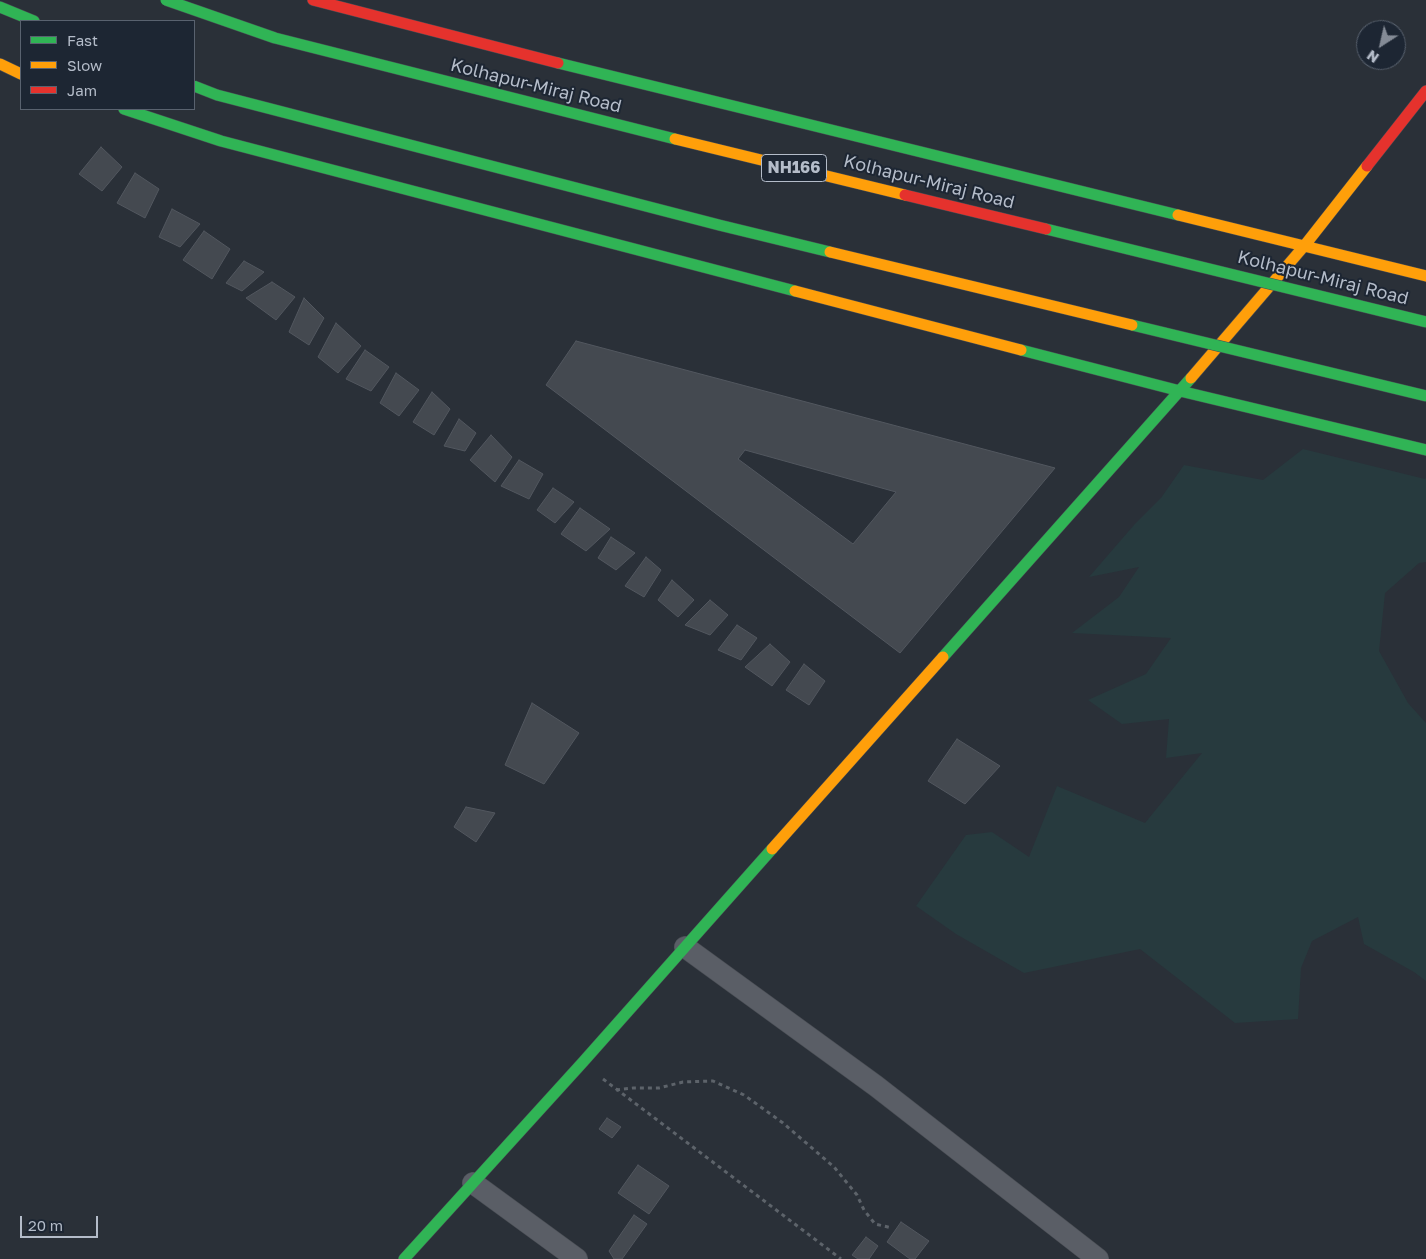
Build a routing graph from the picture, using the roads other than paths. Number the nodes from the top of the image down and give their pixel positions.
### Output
1 (166, 0) edge
2 (313, 0) edge
3 (0, 7) edge
4 (32, 20) edge
5 (0, 64) edge
6 (20, 74) edge
7 (195, 86) edge
8 (1426, 91) edge
9 (127, 110) edge
10 (1305, 245) junction
11 (1426, 276) edge
12 (1426, 322) edge
13 (1180, 391) junction
14 (1426, 396) edge
15 (1426, 450) edge
16 (685, 947) junction
17 (473, 1183) junction
18 (404, 1259) edge
19 (577, 1259) edge
20 (1098, 1259) edge

1 - 12 main road, Kolhapur-Miraj Road / NH166, bridge
2 - 10 main road
3 - 4 main road
5 - 6 main road
7 - 14 main road, bridge
8 - 10 main road
9 - 13 main road
10 - 11 main road
10 - 13 main road
13 - 15 main road
13 - 16 main road
16 - 17 main road
16 - 20 street
17 - 18 main road
17 - 19 street

